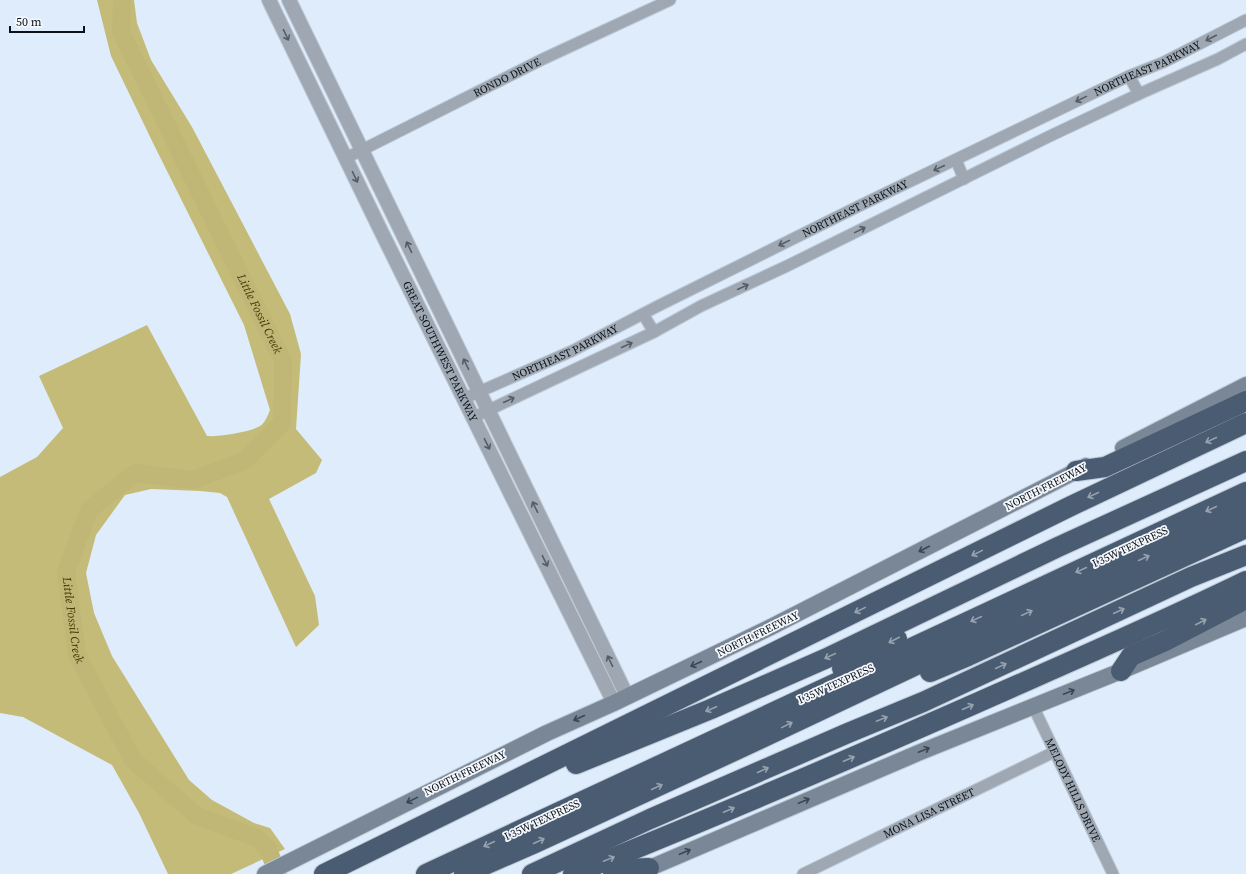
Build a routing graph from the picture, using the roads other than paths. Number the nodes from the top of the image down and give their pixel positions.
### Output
1 (269, 0) edge
2 (289, 0) edge
3 (670, 0) edge
4 (1246, 20) edge
5 (1246, 44) edge
6 (1129, 76) junction
7 (1139, 94) junction
8 (362, 149) junction
9 (346, 158) junction
10 (956, 160) junction
11 (964, 179) junction
12 (643, 314) junction
13 (654, 332) junction
14 (1246, 385) edge
15 (479, 391) junction
16 (465, 398) junction
17 (1246, 401) edge
18 (488, 410) junction
19 (474, 418) junction
20 (1246, 423) edge
21 (1246, 450) edge
22 (1246, 461) edge
23 (1076, 472) junction
24 (1246, 474) edge
25 (1246, 492) edge
26 (1153, 503) junction
27 (1246, 510) edge
28 (1246, 528) edge
29 (1246, 555) edge
30 (1246, 581) edge
31 (1246, 599) edge
32 (1246, 618) edge
33 (1121, 671) junction
34 (621, 699) junction
35 (1033, 706) junction
36 (814, 712) junction
37 (1054, 752) junction
38 (620, 783) junction
39 (642, 871) edge
40 (265, 874) edge
41 (327, 874) edge
42 (345, 874) edge
43 (426, 874) edge
44 (464, 874) edge
45 (532, 874) edge
46 (573, 874) edge
47 (613, 874) edge
48 (803, 874) edge
49 (1113, 874) edge

1 -> 9 street, GREAT SOUTHWEST PARKWAY
2 - 8 street, GREAT SOUTHWEST PARKWAY
3 - 8 street, RONDO DRIVE
4 -> 6 street, NORTHEAST PARKWAY
5 - 7 street, NORTHEAST PARKWAY
6 - 7 street
6 -> 10 street, NORTHEAST PARKWAY
7 - 11 street, NORTHEAST PARKWAY
8 - 9 street, RONDO DRIVE
15 -> 8 street, GREAT SOUTHWEST PARKWAY
9 -> 16 street, GREAT SOUTHWEST PARKWAY
10 - 11 street
10 -> 12 street, NORTHEAST PARKWAY
13 -> 11 street, NORTHEAST PARKWAY
12 - 13 street
12 - 15 street, NORTHEAST PARKWAY
18 -> 13 street, NORTHEAST PARKWAY
14 - 23 main road, NORTH FREEWAY
15 - 16 street, NORTHEAST PARKWAY
15 - 18 street, GREAT SOUTHWEST PARKWAY
16 - 19 street, GREAT SOUTHWEST PARKWAY
17 - 23 highway
18 - 19 street, NORTHEAST PARKWAY
34 -> 18 street, GREAT SOUTHWEST PARKWAY
19 -> 34 street, GREAT SOUTHWEST PARKWAY
20 -> 41 highway
21 - 26 highway
22 - 26 highway
23 -> 34 main road, NORTH FREEWAY
24 -> 38 highway
25 -> 38 highway, I 35W TEXPRESS
26 -> 42 highway
36 -> 27 highway, I 35W TEXPRESS
28 - 36 highway
45 -> 29 highway
46 -> 30 highway
33 -> 31 highway
32 - 33 main road
35 -> 33 main road
34 -> 40 main road, NORTH FREEWAY
35 - 37 street, MELODY HILLS DRIVE
39 -> 35 main road
44 -> 36 highway, I 35W TEXPRESS
37 - 48 street, MONA LISA STREET
37 - 49 street, MELODY HILLS DRIVE
38 -> 43 highway, I 35W TEXPRESS
39 - 47 highway

